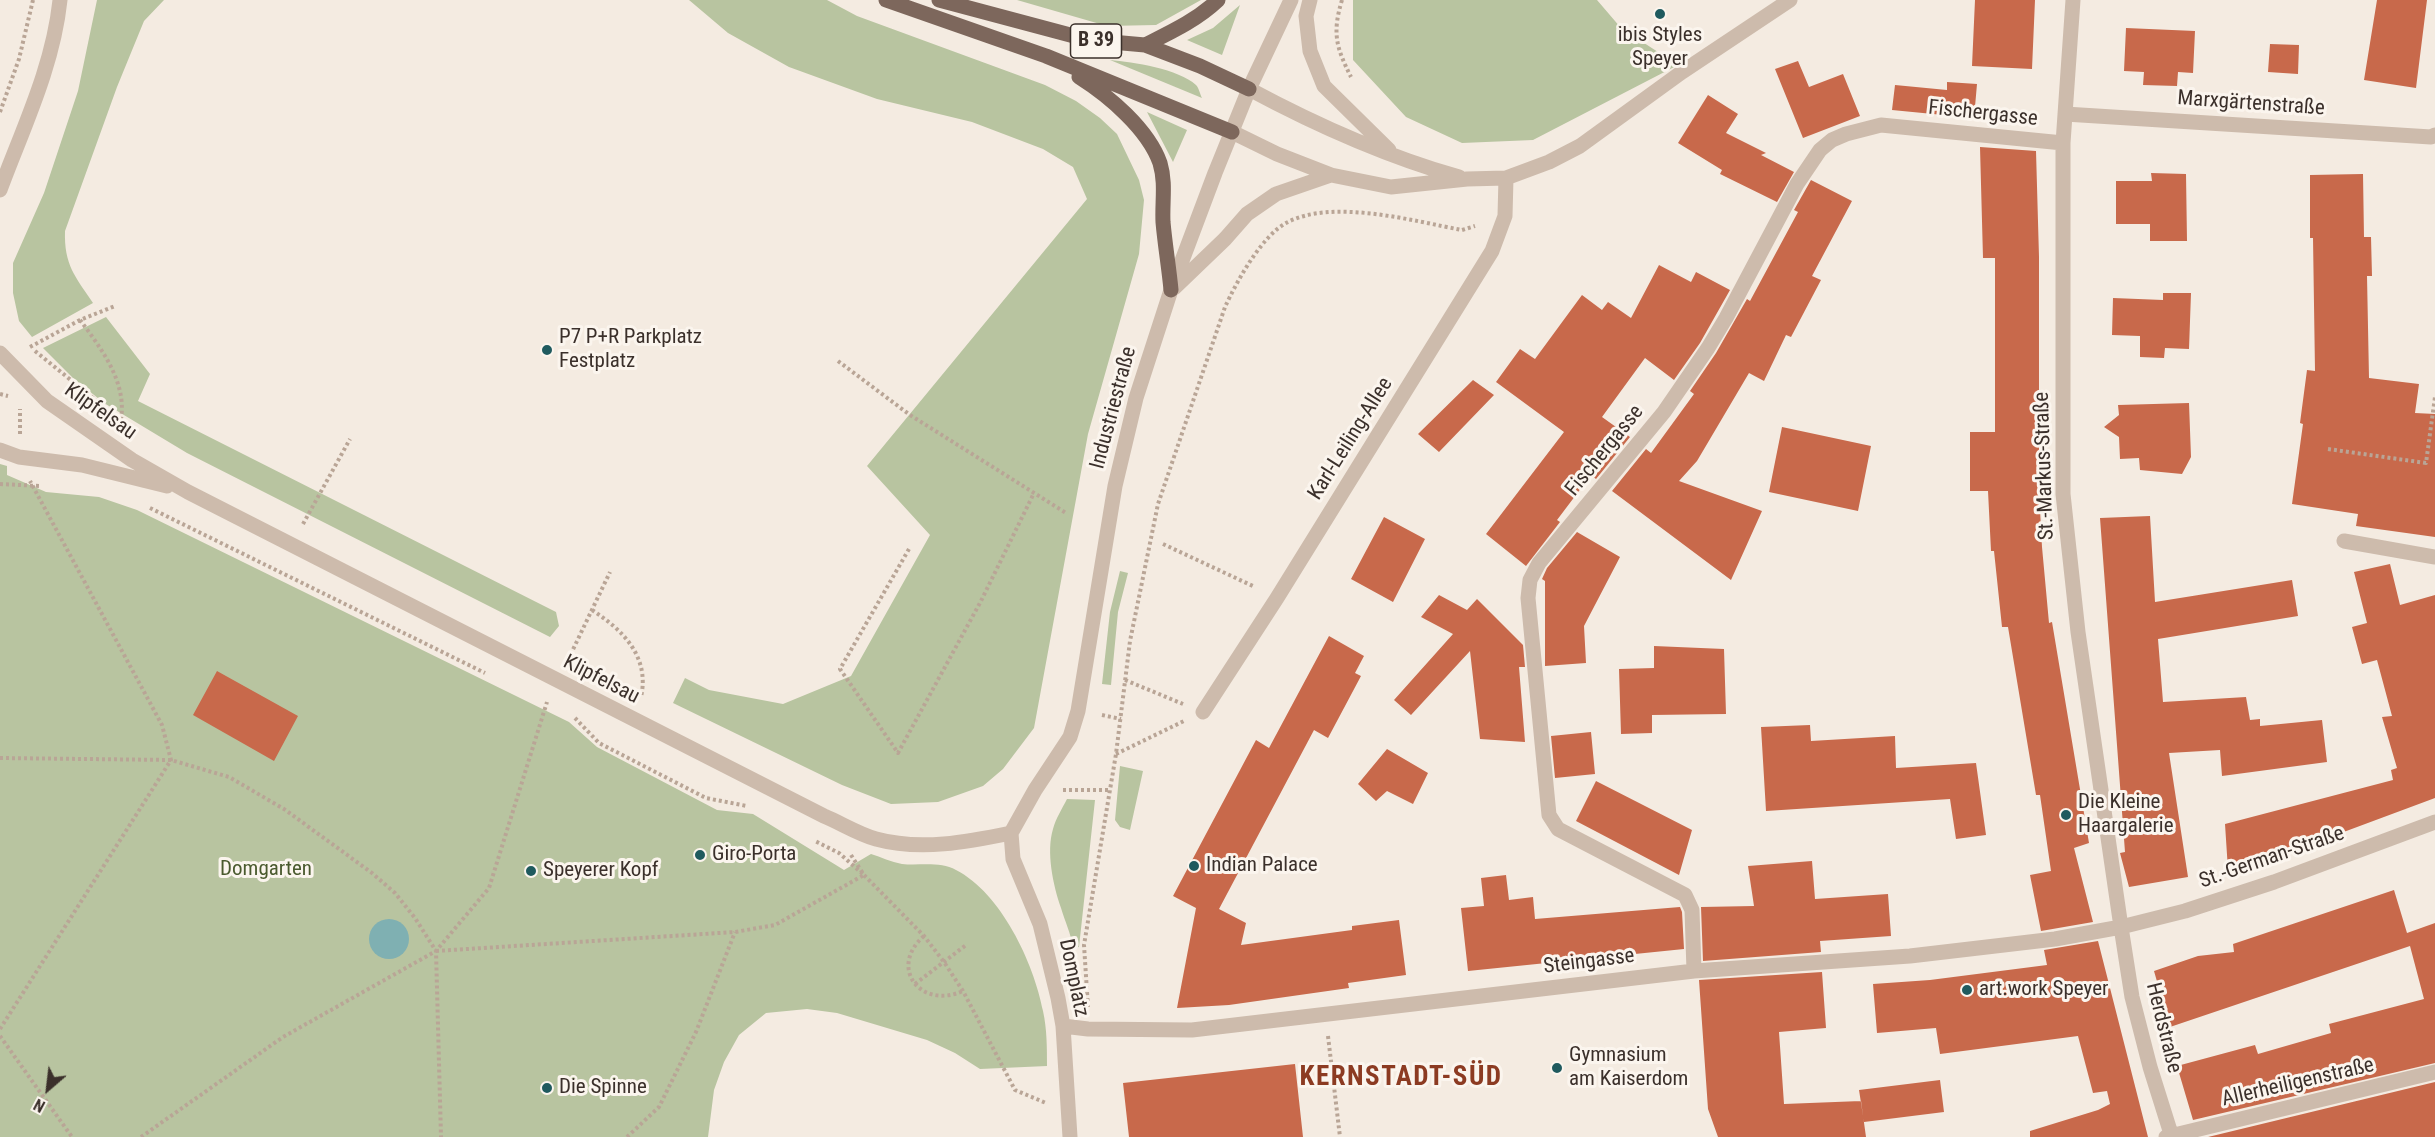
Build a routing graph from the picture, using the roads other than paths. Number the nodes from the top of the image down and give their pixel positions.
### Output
1 (60, 0) edge
2 (886, 0) edge
3 (939, 0) edge
4 (1218, 0) edge
5 (1291, 0) edge
6 (1310, 0) edge
7 (1790, 0) edge
8 (2073, 0) edge
9 (1145, 45) junction
10 (1047, 56) junction
11 (1249, 89) junction
12 (2065, 114) junction
13 (1232, 132) junction
14 (2435, 135) edge
15 (2063, 143) junction
16 (1396, 157) junction
17 (1331, 175) junction
18 (1506, 178) junction
19 (1467, 179) junction
20 (0, 190) edge
21 (1171, 291) junction
22 (0, 353) edge
23 (0, 450) edge
24 (188, 492) junction
25 (2344, 541) dead end
26 (2435, 556) edge
27 (1203, 712) road end
28 (2435, 822) edge
29 (1011, 833) junction
30 (2121, 927) junction
31 (1694, 971) junction
32 (1062, 1026) junction
33 (2435, 1072) edge
34 (1070, 1133) edge
35 (2170, 1136) edge

1 - 20 street
2 - 10 main road
3 - 9 main road, B 39
4 - 9 main road, B 39
5 - 11 street, Industriestraße
6 - 16 street
7 - 18 street
8 - 12 street, St.-Markus-Straße
9 - 11 main road, B 39
10 - 13 main road
10 - 21 main road
11 - 13 street, Industriestraße
11 - 16 street
12 - 14 street, Marxgärtenstraße
12 - 15 street, St.-Markus-Straße
13 - 17 street
13 - 21 street, Industriestraße
15 - 30 street, St.-Markus-Straße
15 - 31 street, Fischergasse
16 - 19 street
17 - 19 street
17 - 21 street
18 - 19 street
18 - 27 street, Karl-Leiling-Allee
21 - 29 street, Industriestraße
22 - 24 street, Klipfelsau
23 - 24 street, Klipfelsau
24 - 29 street, Klipfelsau
25 - 26 street
28 - 30 street, St.-German-Straße
29 - 32 street, Domplatz
30 - 31 street, Steingasse
30 - 35 street, Herdstraße
31 - 32 street, Steingasse
32 - 34 street, Domplatz
33 - 35 street, Allerheiligenstraße

